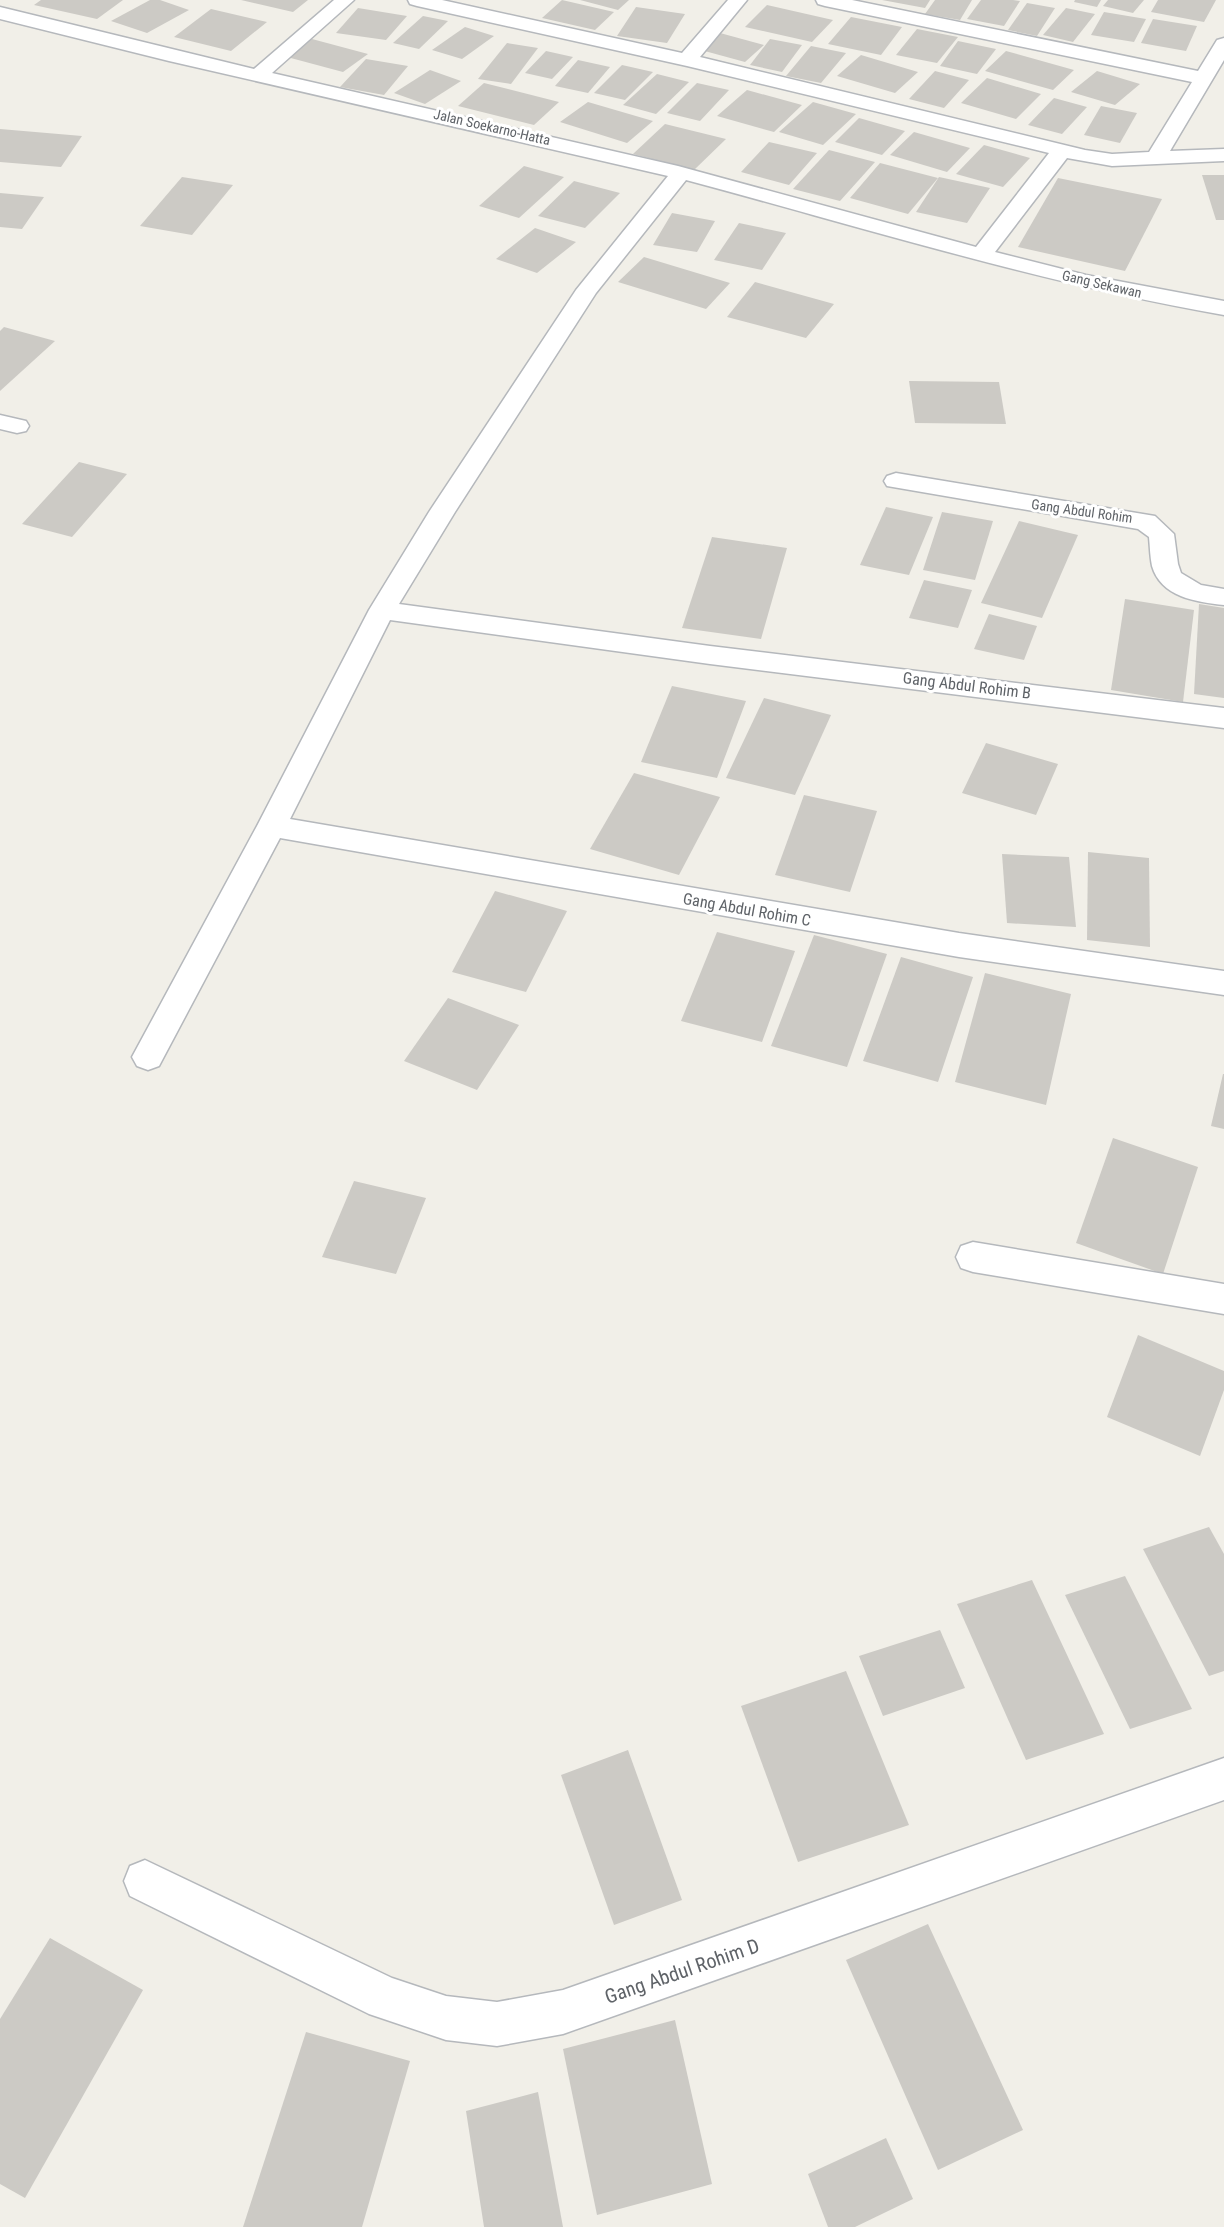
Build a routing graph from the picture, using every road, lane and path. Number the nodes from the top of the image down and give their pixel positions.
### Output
1 (345, 0) edge
2 (417, 0) edge
3 (738, 0) edge
4 (825, 0) edge
5 (533, 7) dead end
6 (0, 13) edge
7 (518, 22) junction
8 (1223, 49) edge
9 (687, 60) junction
10 (258, 75) junction
11 (1203, 78) junction
12 (1062, 150) junction
13 (1224, 154) edge
14 (1156, 157) junction
15 (681, 173) junction
16 (982, 254) junction
17 (1224, 308) edge
18 (896, 481) dead end
19 (1224, 597) edge
20 (382, 610) junction
21 (1224, 718) edge
22 (272, 826) junction
23 (1224, 983) edge
24 (148, 1057) dead end
25 (973, 1257) dead end
26 (1224, 1299) edge
27 (1224, 1779) edge
28 (145, 1881) dead end

1 - 10 street
2 - 7 street
3 - 9 street
4 - 11 street
5 - 7 street
6 - 10 street, Jalan Soekarno-Hatta
7 - 9 street
8 - 11 street
9 - 12 street
10 - 15 street, Jalan Soekarno-Hatta
11 - 14 street
12 - 14 street
12 - 16 street
13 - 14 street
15 - 16 street, Jalan Soekarno-Hatta
15 - 20 street
16 - 17 street, Gang Sekawan
18 - 19 street, Gang Abdul Rohim
20 - 21 street, Gang Abdul Rohim B
20 - 22 street
22 - 23 street, Gang Abdul Rohim C
22 - 24 street
25 - 26 street
27 - 28 street, Gang Abdul Rohim D

